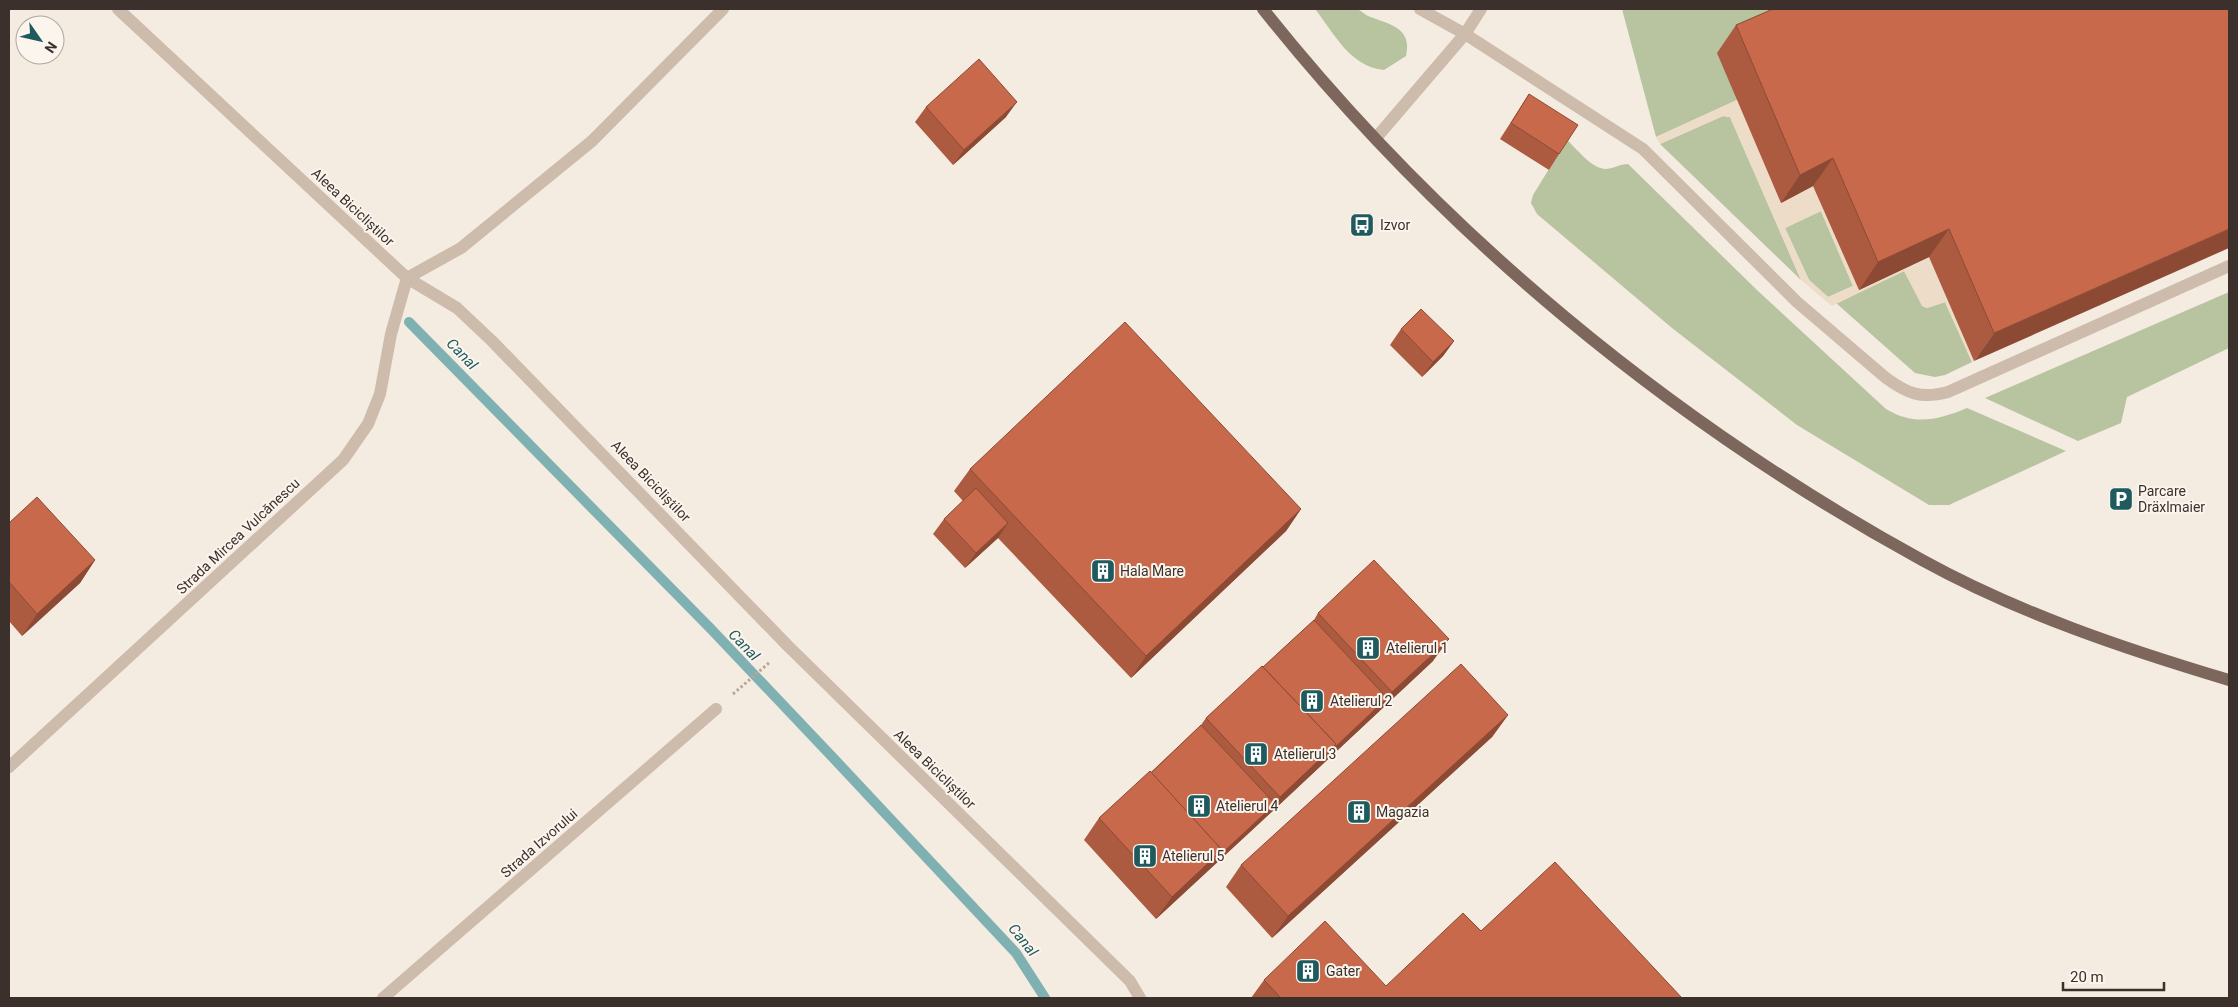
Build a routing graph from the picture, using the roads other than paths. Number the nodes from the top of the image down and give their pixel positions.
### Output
1 (118, 9) edge
2 (723, 9) edge
3 (1263, 9) edge
4 (1420, 9) edge
5 (1481, 9) edge
6 (1465, 34) junction
7 (1376, 138) junction
8 (2229, 266) edge
9 (407, 278) junction
10 (2229, 680) edge
11 (716, 709) road end
12 (9, 767) edge
13 (383, 998) edge
14 (1140, 998) edge

1 - 9 street, Aleea Bicicliștilor
2 - 9 street
3 - 7 main road
4 - 6 street
5 - 6 street
6 - 7 street
6 - 8 street
7 - 10 main road
9 - 12 street, Strada Mircea Vulcănescu
9 - 14 street, Aleea Bicicliștilor
11 - 13 street, Strada Izvorului

